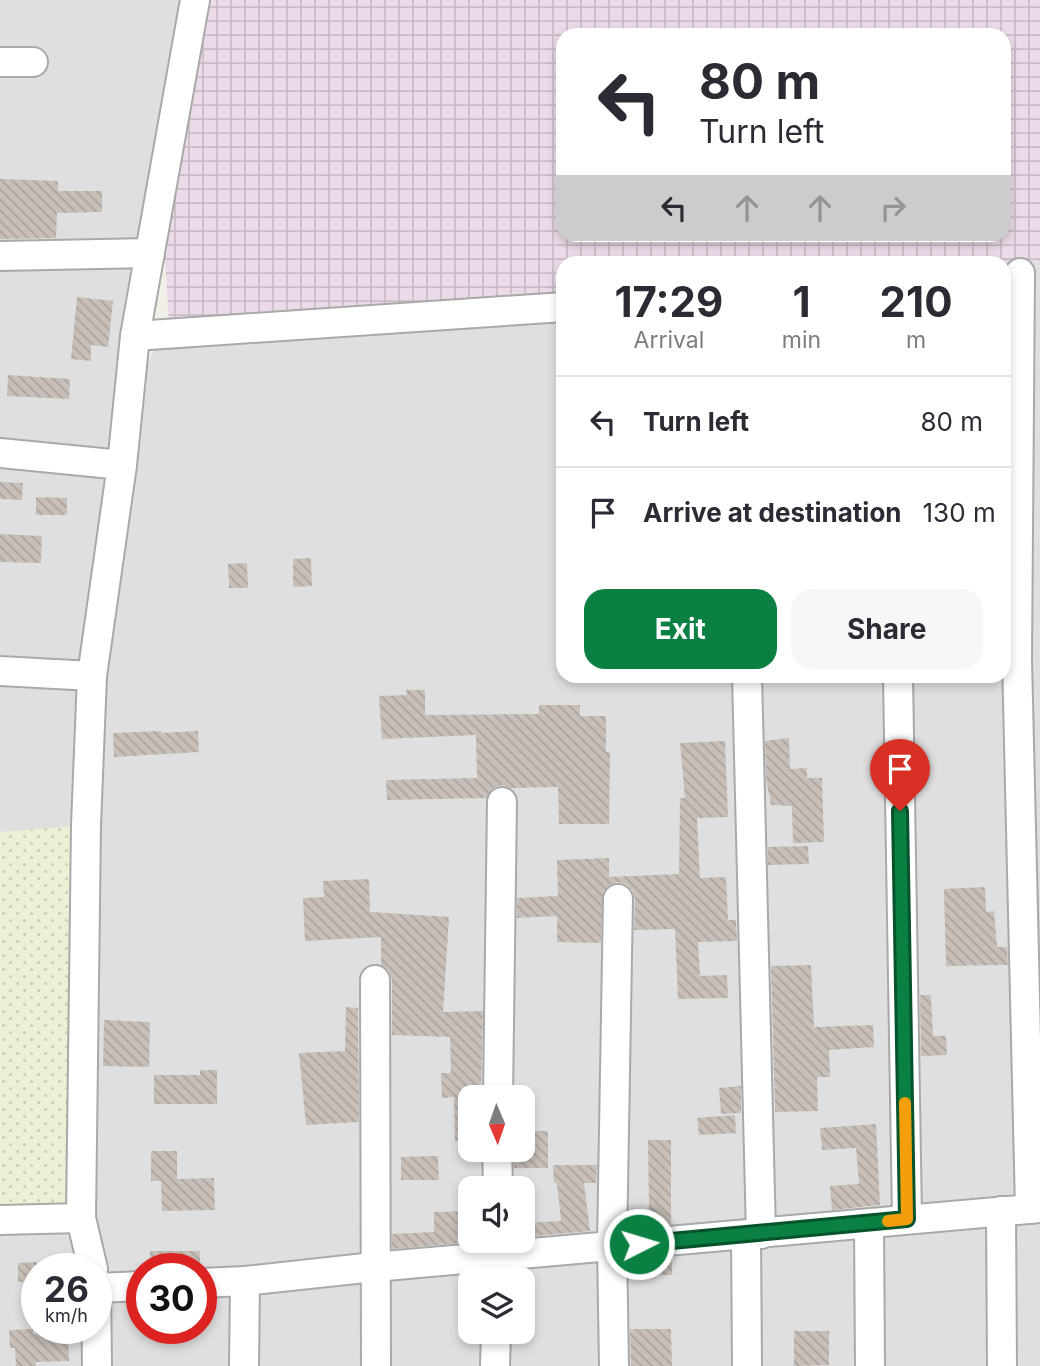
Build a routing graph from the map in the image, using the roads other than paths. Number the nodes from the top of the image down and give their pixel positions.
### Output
1 (194, 0) edge
2 (0, 62) edge
3 (33, 62) dead end
4 (150, 253) junction
5 (0, 256) edge
6 (1021, 272) edge
7 (556, 308) edge
8 (135, 336) junction
9 (0, 453) edge
10 (122, 465) junction
11 (0, 671) edge
12 (92, 676) junction
13 (747, 683) edge
14 (898, 683) edge
15 (502, 802) dead end
16 (618, 899) dead end
17 (375, 980) dead end
18 (498, 1085) edge
19 (1035, 1209) edge
20 (1001, 1211) junction
21 (81, 1218) junction
22 (907, 1219) junction
23 (0, 1220) edge
24 (869, 1224) junction
25 (753, 1235) junction
26 (612, 1246) junction
27 (90, 1253) edge
28 (498, 1259) edge
29 (374, 1267) junction
30 (245, 1281) junction
31 (217, 1282) edge
32 (97, 1344) edge
33 (496, 1344) edge
34 (97, 1366) edge
35 (244, 1366) edge
36 (376, 1366) edge
37 (495, 1366) edge
38 (614, 1366) edge
39 (747, 1366) edge
40 (870, 1366) edge
41 (1002, 1366) edge

1 - 4 street
2 - 3 street
4 - 5 street
4 - 8 street
6 - 19 street
7 - 8 street
8 - 10 street
9 - 10 street
10 - 12 street
11 - 12 street
12 - 21 street
13 - 25 street
14 - 22 street
15 - 18 street
16 - 26 street
17 - 29 street
19 - 20 street
20 - 22 street
20 - 41 street
21 - 23 street
21 - 27 street
22 - 24 street
24 - 25 street
24 - 40 street
25 - 26 street
25 - 39 street
26 - 28 street
26 - 38 street
28 - 29 street
29 - 30 street
29 - 36 street
30 - 31 street
30 - 35 street
32 - 34 street
33 - 37 street

